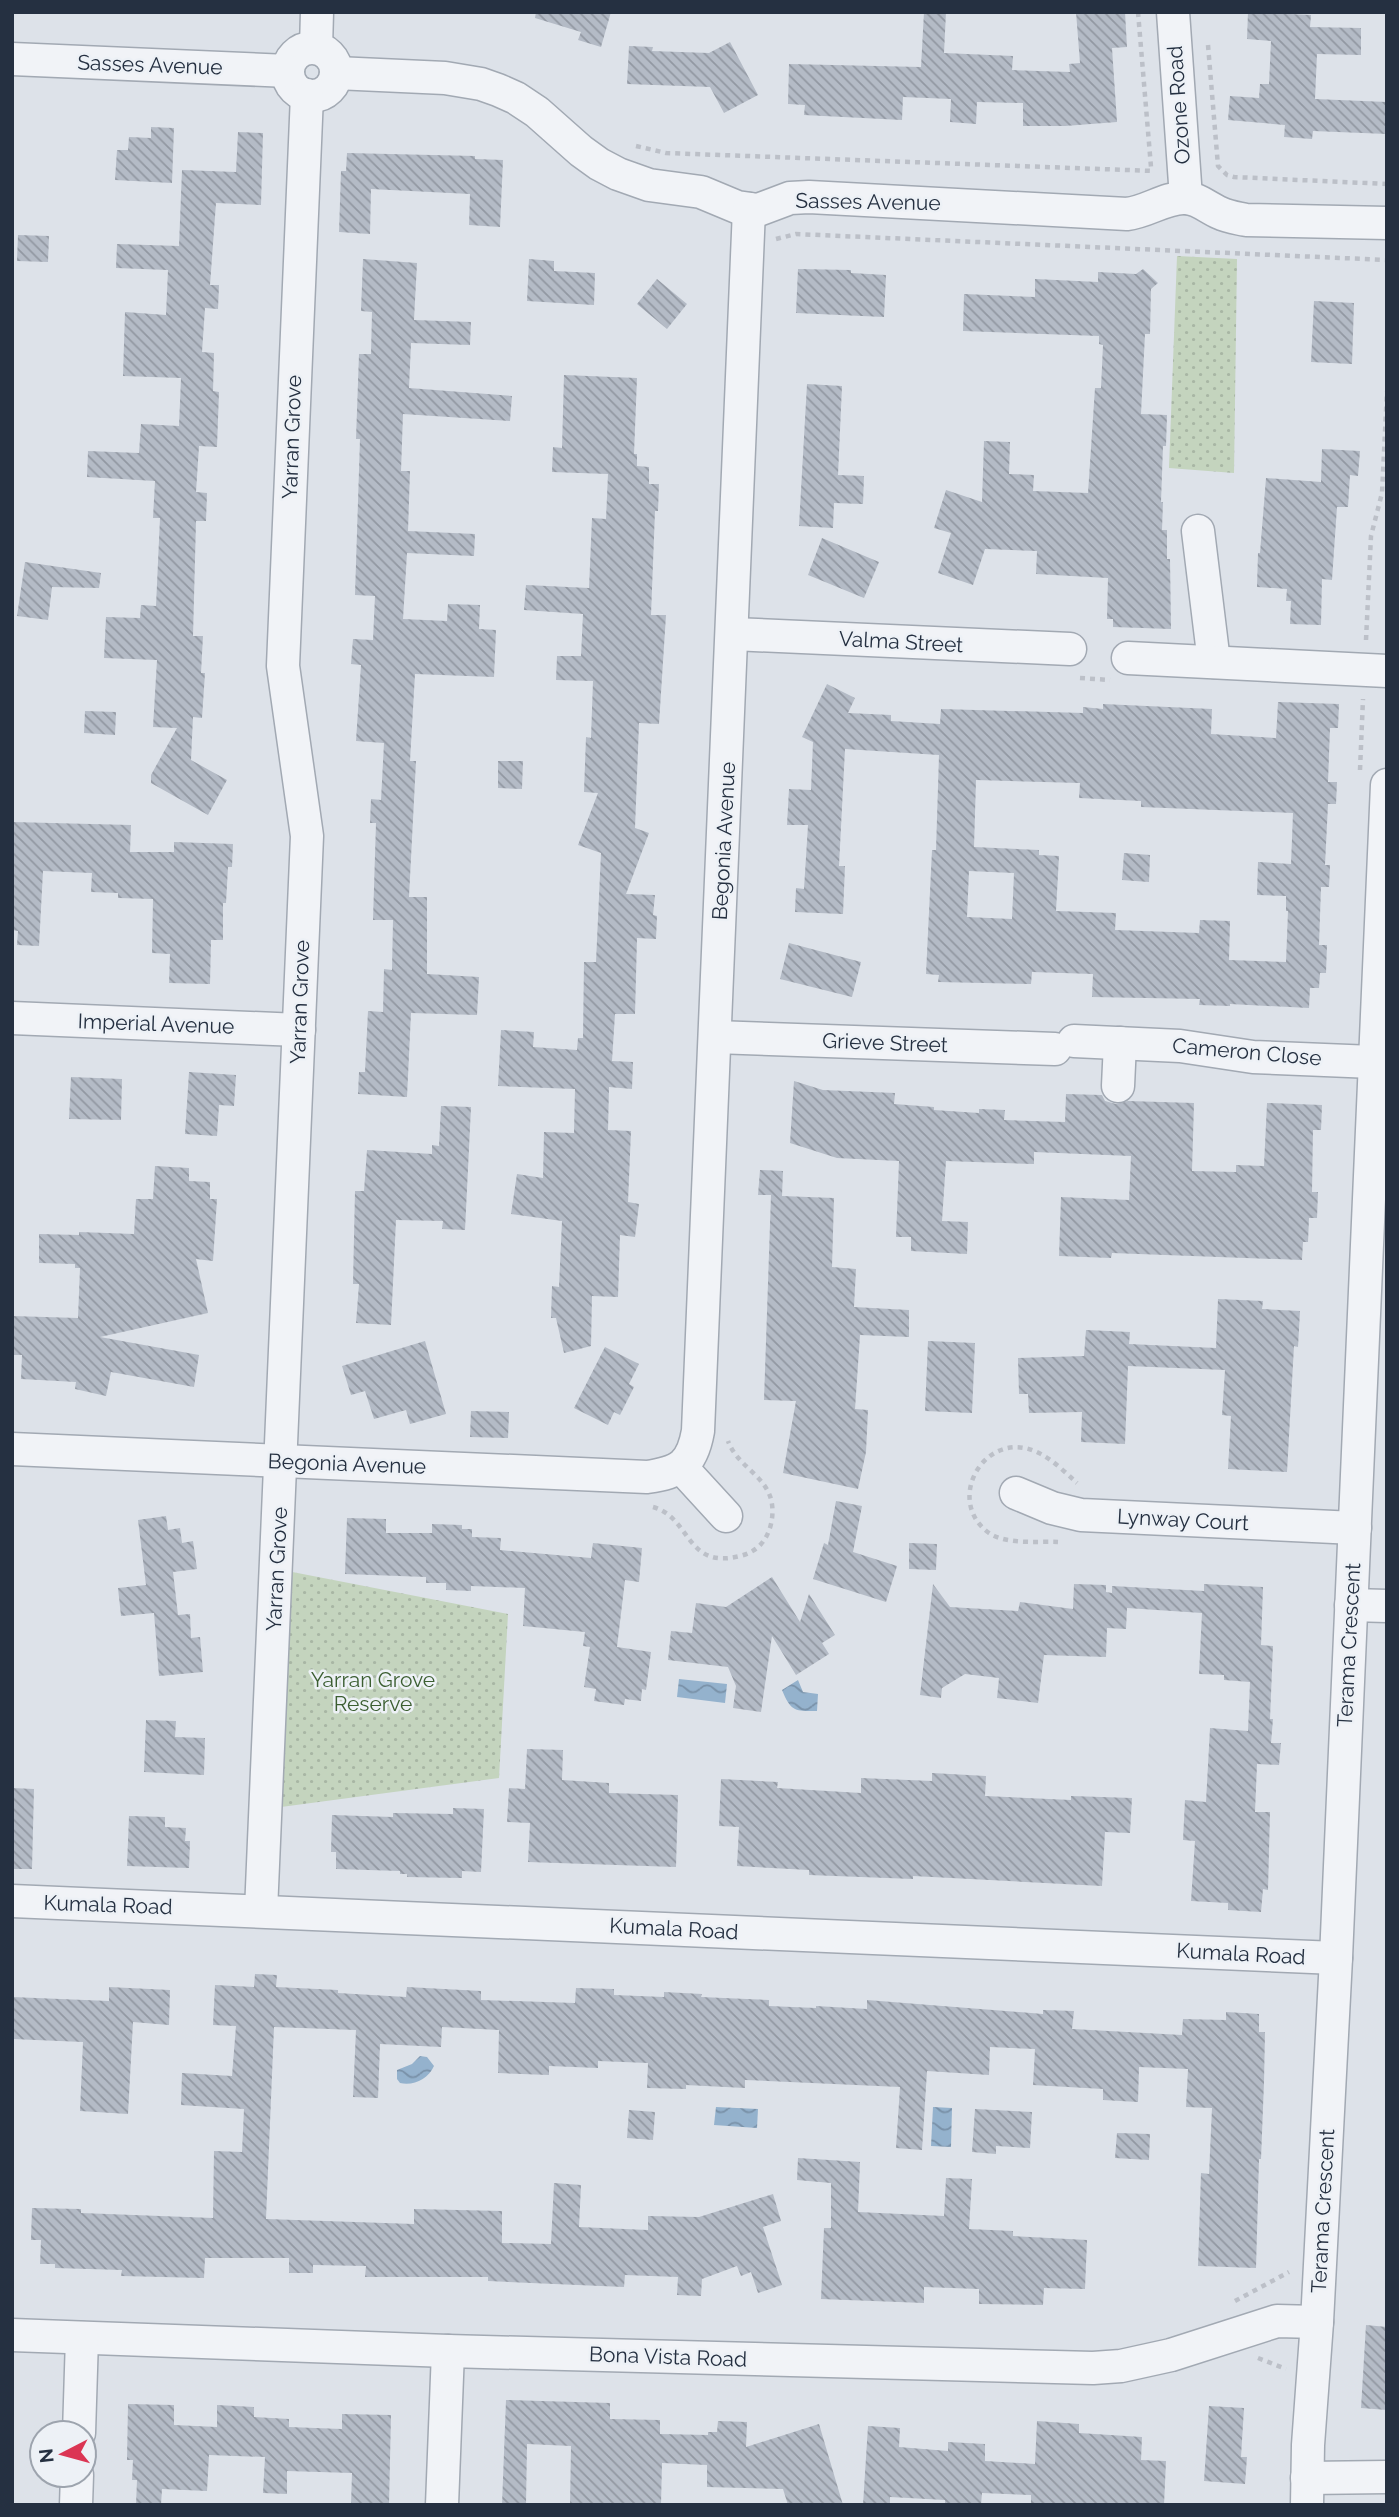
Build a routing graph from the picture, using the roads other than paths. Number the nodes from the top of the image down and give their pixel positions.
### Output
1 (317, 12) edge
2 (1172, 12) edge
3 (316, 48) junction
4 (12, 59) edge
5 (336, 73) junction
6 (298, 83) junction
7 (1186, 198) junction
8 (749, 209) junction
9 (1387, 223) edge
10 (1198, 531) dead end
11 (733, 634) junction
12 (1070, 649) dead end
13 (1128, 658) dead end
14 (1376, 661) edge
15 (1214, 662) junction
16 (1387, 785) edge
17 (12, 1018) edge
18 (299, 1030) junction
19 (715, 1037) junction
20 (1120, 1043) junction
21 (1064, 1045) joint
22 (1373, 1062) junction
23 (1118, 1086) dead end
24 (12, 1449) edge
25 (282, 1461) junction
26 (681, 1467) junction
27 (1016, 1493) dead end
28 (726, 1516) dead end
29 (1354, 1528) junction
30 (1351, 1605) junction
31 (1387, 1606) edge
32 (12, 1901) edge
33 (261, 1911) junction
34 (1336, 1958) junction
35 (1317, 2322) junction
36 (12, 2335) edge
37 (82, 2338) junction
38 (448, 2351) junction
39 (79, 2419) edge
40 (1387, 2477) edge
41 (1307, 2491) edge
42 (442, 2505) edge

1 - 3 street
2 - 7 street, Ozone Road
3 - 5 street
3 - 6 street
4 - 6 street, Sasses Avenue
5 - 6 street
5 - 8 street
6 - 18 street, Yarran Grove
7 - 8 street, Sasses Avenue
7 - 9 street
8 - 11 street, Begonia Avenue
10 - 15 street
11 - 12 street, Valma Street
11 - 19 street, Begonia Avenue
13 - 15 street
14 - 15 street
16 - 22 street, Terama Crescent
17 - 18 street, Imperial Avenue
18 - 25 street, Yarran Grove
19 - 21 street, Grieve Street
19 - 26 street, Begonia Avenue
20 - 21 street, Cameron Close
20 - 22 street, Cameron Close
20 - 23 street
22 - 29 street, Terama Crescent
24 - 25 street, Begonia Avenue
25 - 26 street, Begonia Avenue
25 - 33 street, Yarran Grove
26 - 28 street
27 - 29 street, Lynway Court
29 - 30 street, Terama Crescent
30 - 31 street
30 - 34 street, Terama Crescent
32 - 33 street, Kumala Road
33 - 34 street, Kumala Road
34 - 35 street, Terama Crescent
35 - 38 street, Bona Vista Road
35 - 41 street, Terama Crescent
36 - 37 street, Bona Vista Road
37 - 38 street, Bona Vista Road
37 - 39 street
38 - 42 street
40 - 41 street

